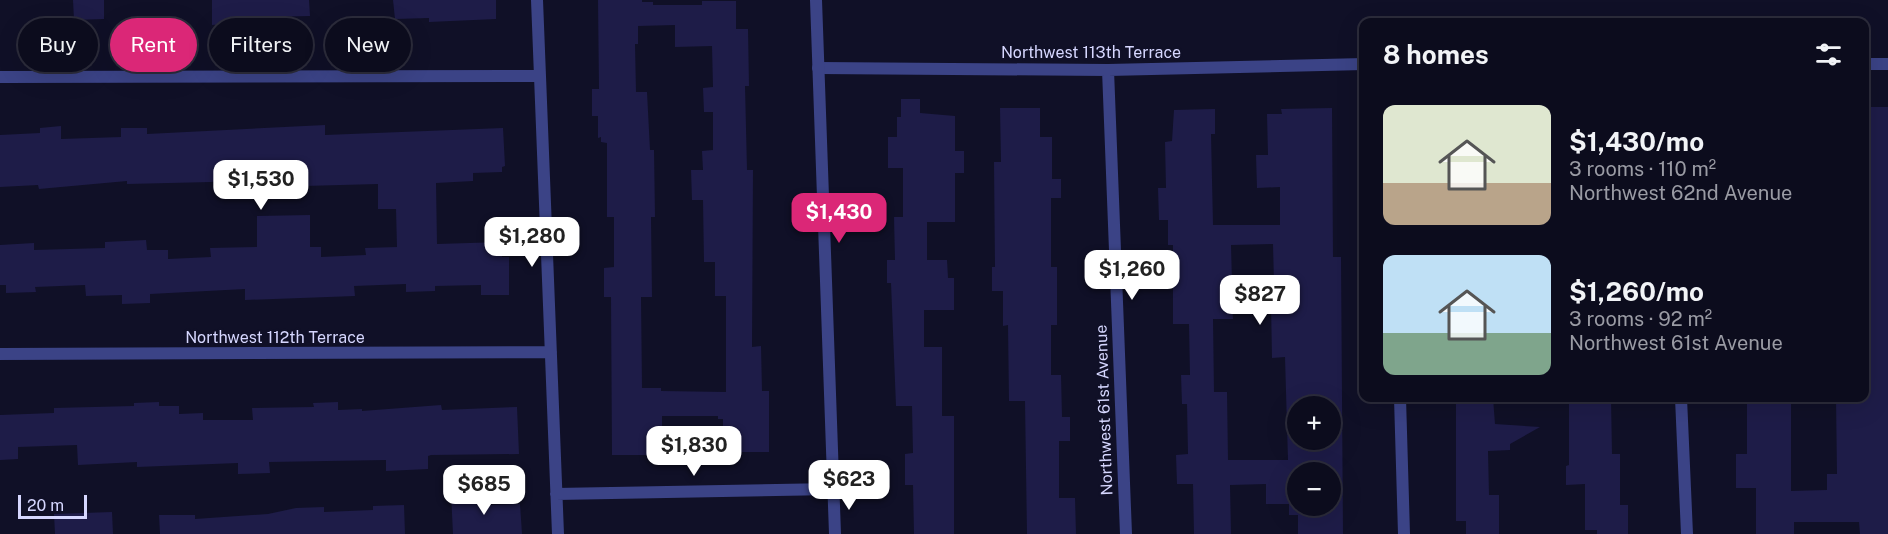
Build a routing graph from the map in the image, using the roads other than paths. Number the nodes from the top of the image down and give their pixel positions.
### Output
1 (537, 0) edge
2 (816, 0) edge
3 (1359, 64) edge
4 (1869, 64) edge
5 (1888, 64) edge
6 (819, 68) junction
7 (1108, 70) junction
8 (540, 76) junction
9 (0, 77) edge
10 (551, 352) junction
11 (0, 354) edge
12 (1400, 402) edge
13 (1681, 402) edge
14 (833, 489) junction
15 (556, 494) junction
16 (558, 534) edge
17 (835, 534) edge
18 (1126, 534) edge
19 (1404, 534) edge
20 (1687, 534) edge

1 - 8 street
2 - 6 street
3 - 7 street, Northwest 113th Terrace
4 - 5 street
6 - 7 street, Northwest 113th Terrace
6 - 14 street
7 - 18 street, Northwest 61st Avenue
8 - 9 street
8 - 10 street
10 - 11 street, Northwest 112th Terrace
10 - 15 street
12 - 19 street
13 - 20 street
14 - 15 street
14 - 17 street
15 - 16 street

